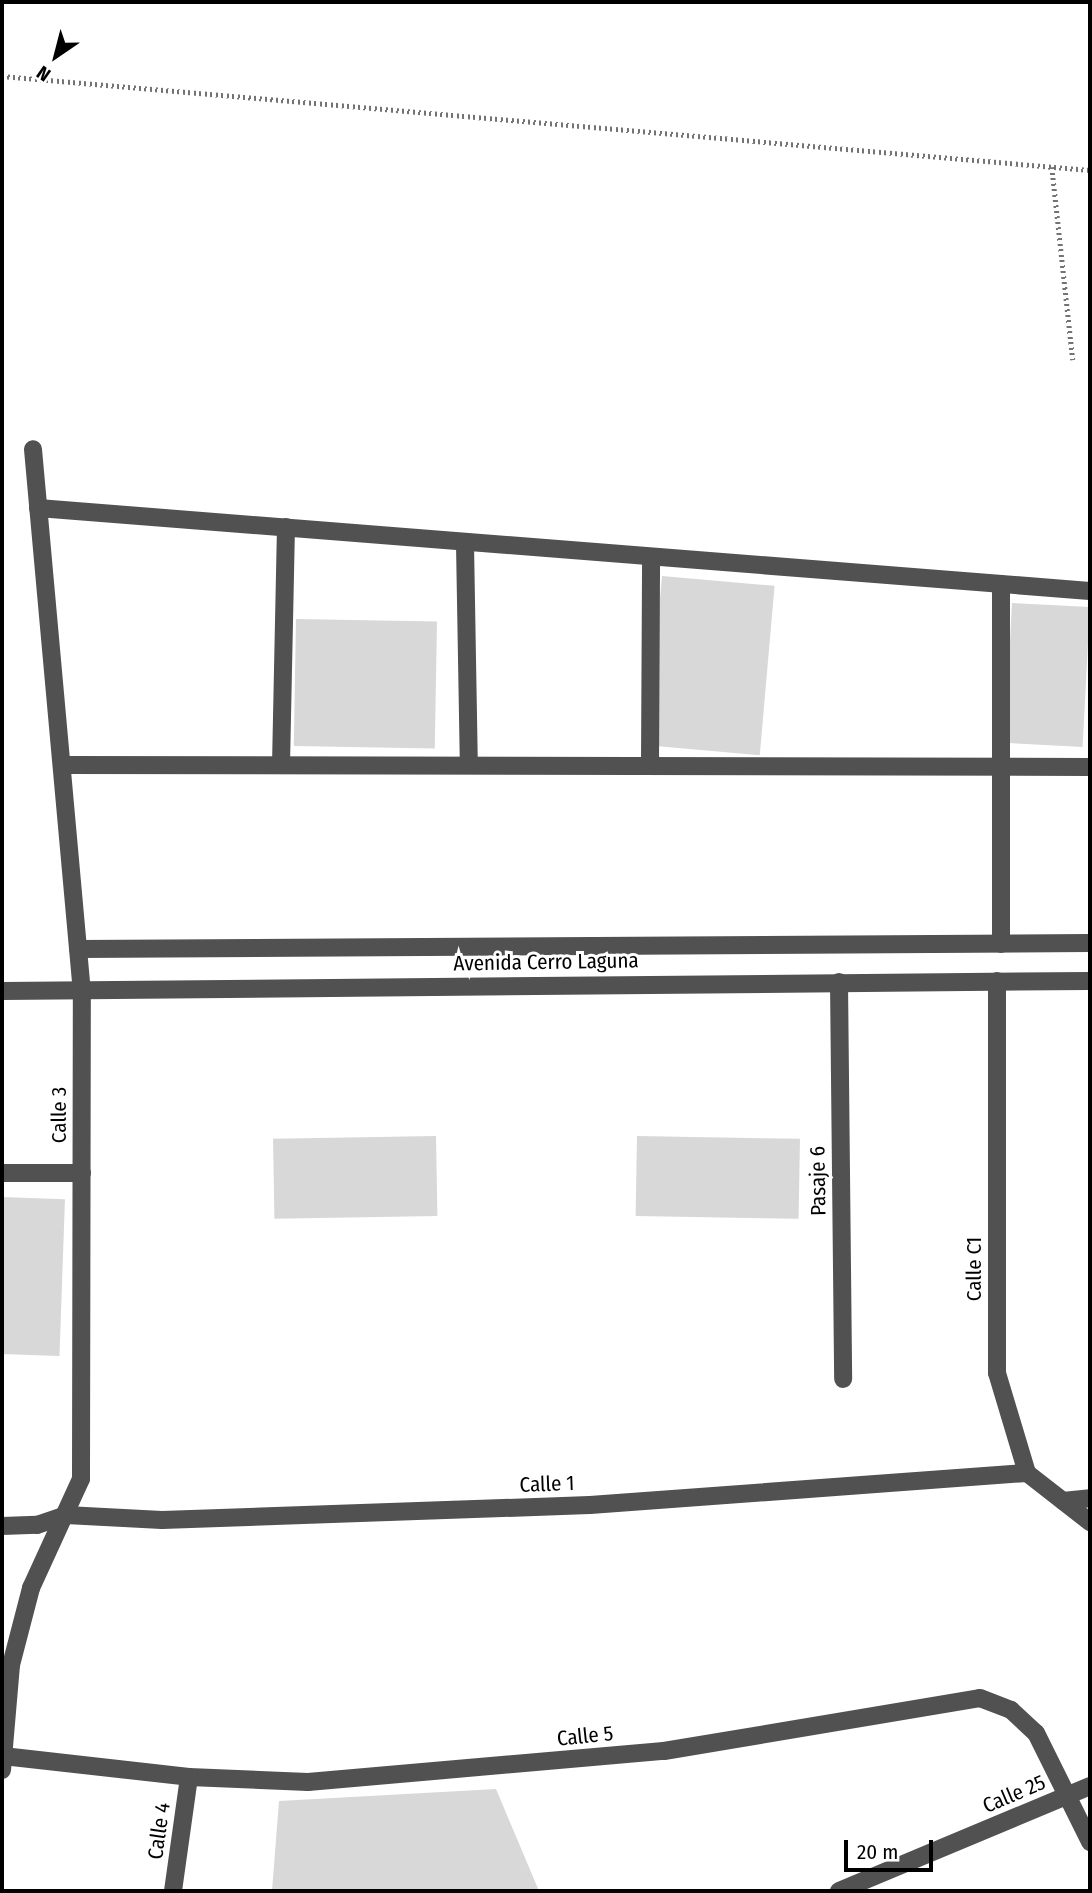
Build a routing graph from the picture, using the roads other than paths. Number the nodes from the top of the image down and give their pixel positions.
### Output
1 (33, 449) dead end
2 (38, 508) junction
3 (286, 527) junction
4 (465, 544) junction
5 (651, 557) junction
6 (1001, 584) junction
7 (1090, 591) edge
8 (469, 763) junction
9 (62, 765) junction
10 (281, 765) junction
11 (650, 765) junction
12 (1001, 765) junction
13 (1090, 767) edge
14 (1090, 943) edge
15 (1001, 944) junction
16 (78, 949) junction
17 (997, 981) junction
18 (1090, 981) edge
19 (839, 982) junction
20 (2, 991) edge
21 (82, 993) junction
22 (2, 1173) edge
23 (82, 1173) junction
24 (844, 1380) dead end
25 (1027, 1473) junction
26 (1090, 1498) edge
27 (1063, 1501) junction
28 (66, 1515) junction
29 (1090, 1522) edge
30 (2, 1526) edge
31 (2, 1763) edge
32 (189, 1777) junction
33 (1090, 1786) edge
34 (1071, 1795) junction
35 (1090, 1842) edge
36 (173, 1891) edge
37 (839, 1891) edge

1 - 2 street, Calle 3
2 - 3 street
2 - 9 street, Calle 3
3 - 4 street
3 - 10 street
4 - 5 street
4 - 8 street
5 - 6 street
5 - 11 street
6 - 7 street
6 - 12 street
8 - 10 street
8 - 11 street
9 - 10 street
9 - 16 street, Calle 3
11 - 12 street
12 - 13 street
12 - 15 street
14 - 15 street
15 - 16 street
16 - 21 street, Calle 3
17 - 18 street, Avenida Cerro Laguna
17 - 19 street, Avenida Cerro Laguna
17 - 25 street, Calle C1
19 - 21 street, Avenida Cerro Laguna
19 - 24 street, Pasaje 6
20 - 21 street, Avenida Cerro Laguna
21 - 23 street, Calle 3
22 - 23 street
23 - 28 street, Calle 3
25 - 27 street
25 - 28 street, Calle 1
26 - 27 street
27 - 29 street
28 - 30 street, Calle 1
28 - 31 street, Calle 3
31 - 32 street, Calle 5
32 - 34 street, Calle 5
32 - 36 street, Calle 4
33 - 34 street, Calle 25
34 - 35 street, Calle 5
34 - 37 street, Calle 25

